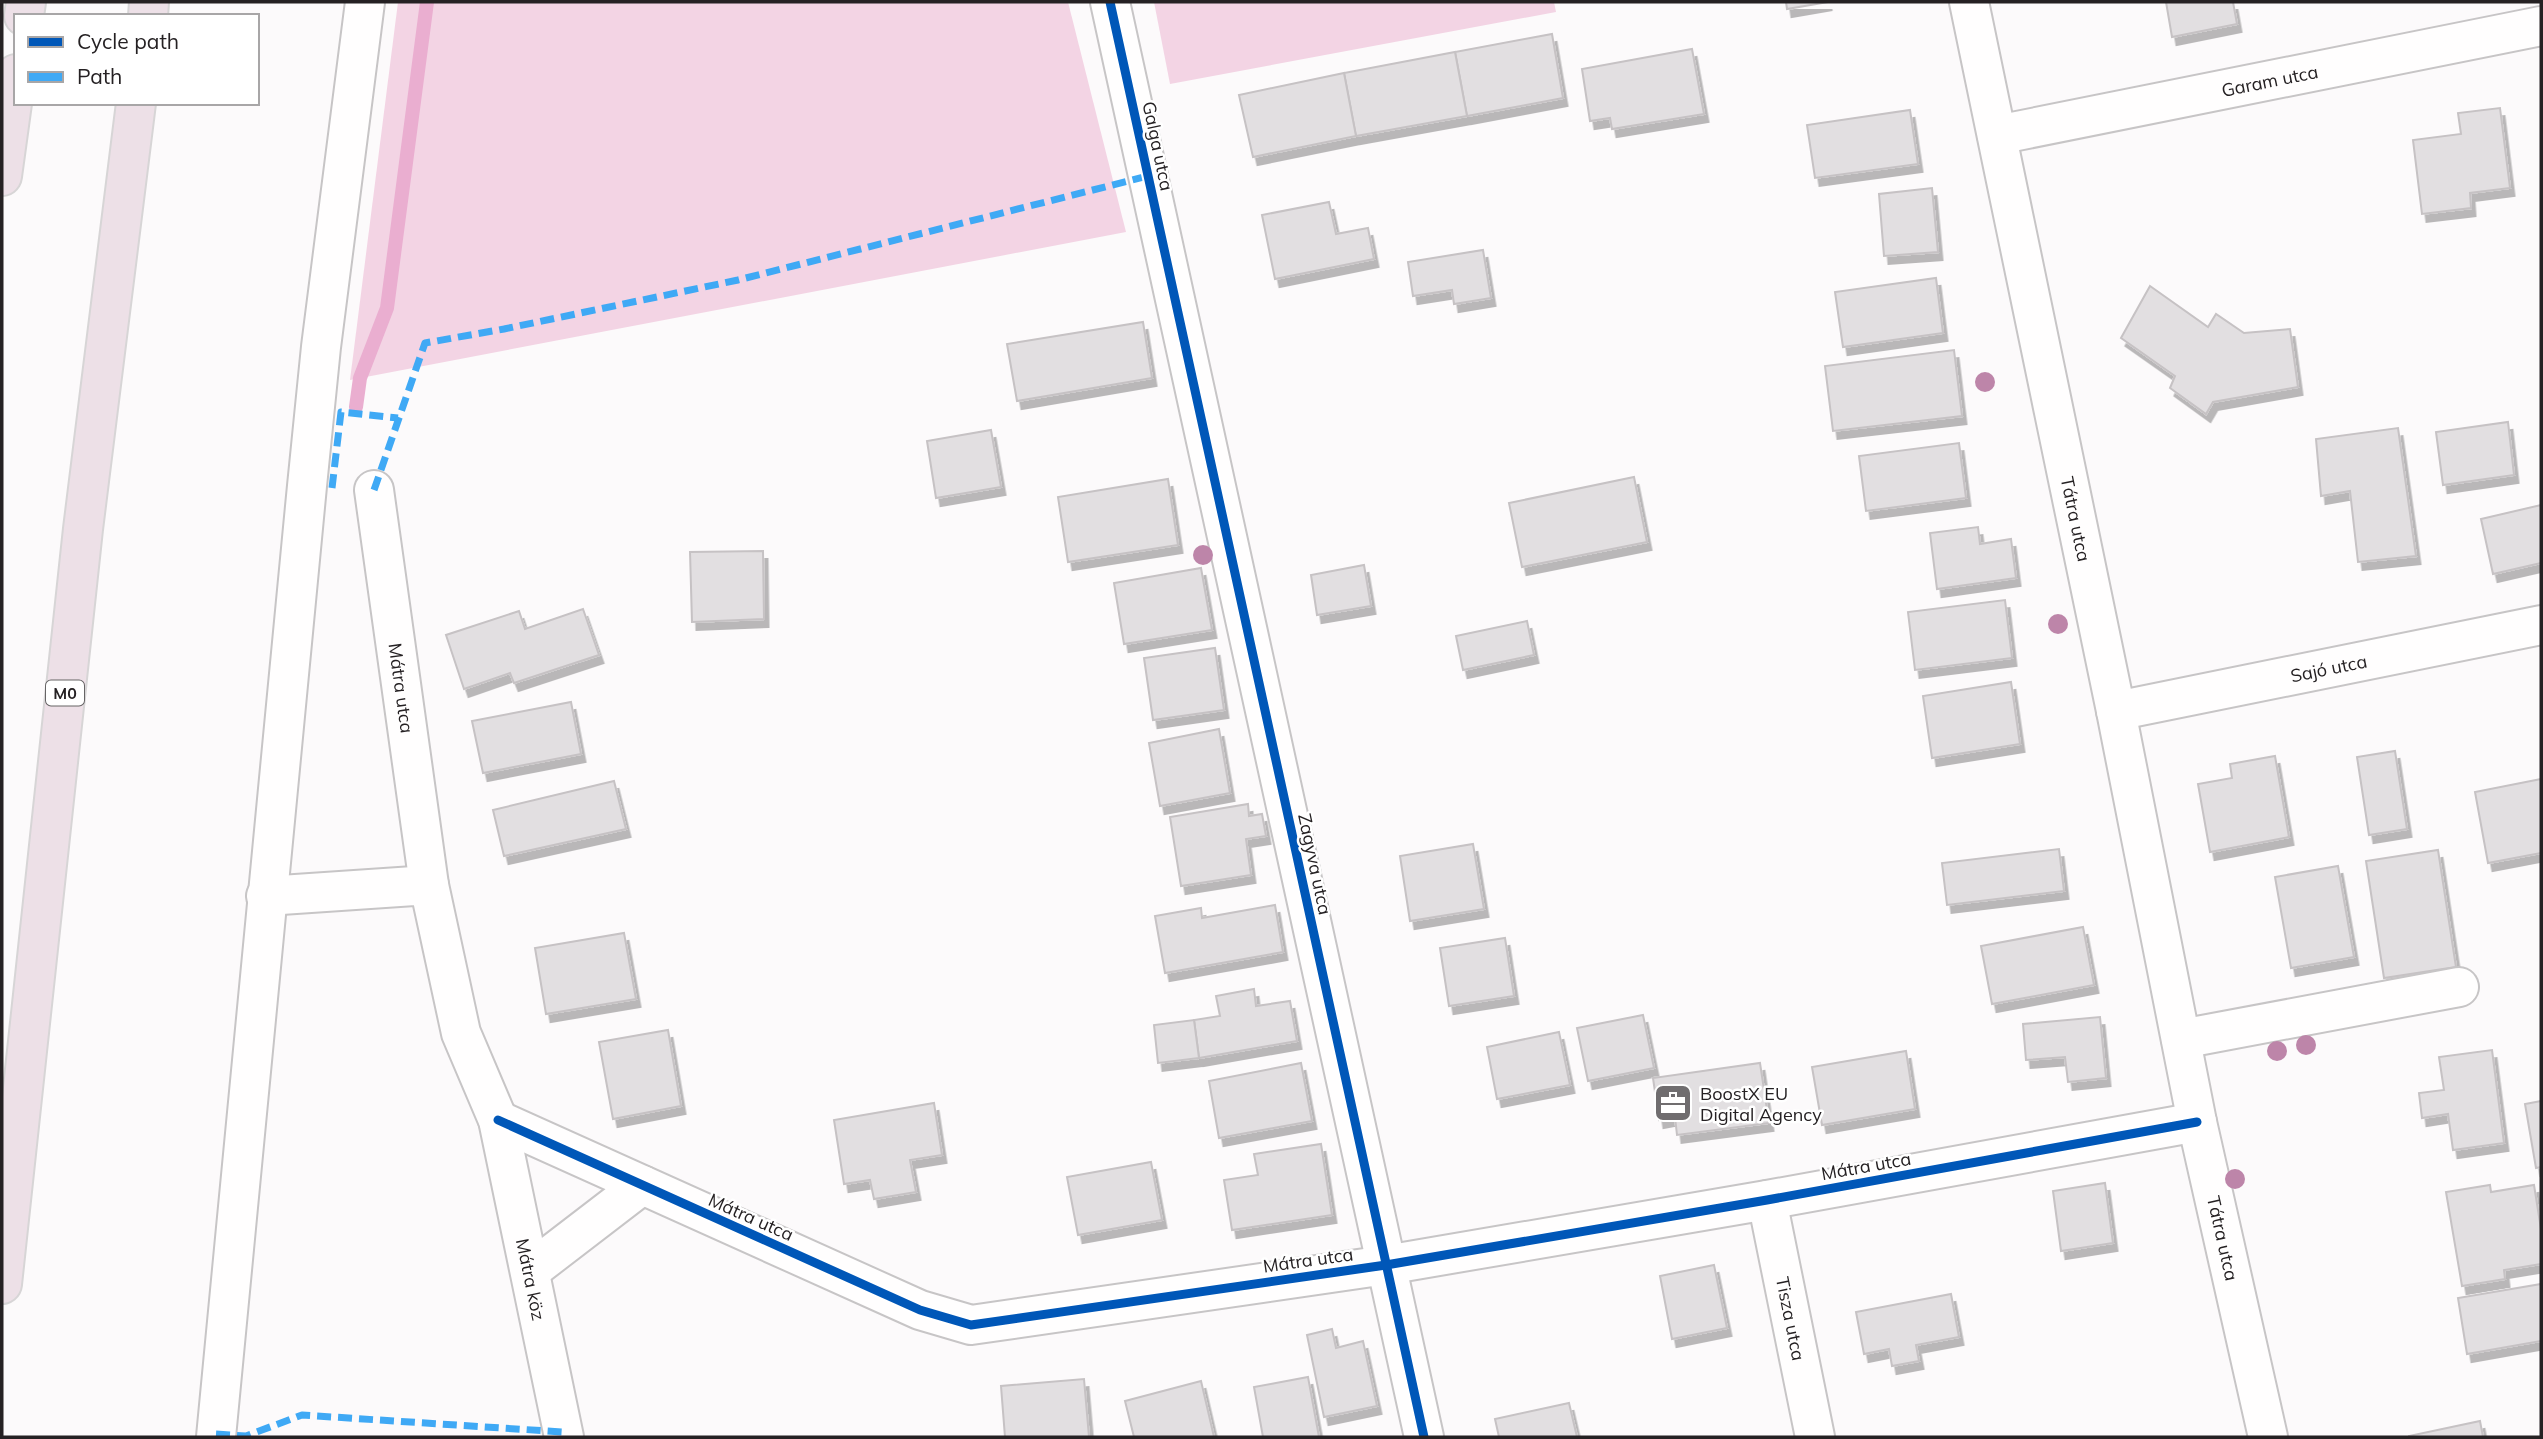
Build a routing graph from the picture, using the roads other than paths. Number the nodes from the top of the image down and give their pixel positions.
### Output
1 (365, 2) edge
2 (1110, 2) edge
3 (1969, 2) edge
4 (2541, 26) edge
5 (14, 89) edge
6 (136, 105) edge
7 (1997, 135) junction
8 (2, 176) edge
9 (1175, 297) joint
10 (374, 490) dead end
11 (2541, 625) edge
12 (2116, 711) junction
13 (429, 885) junction
14 (266, 896) junction
15 (2459, 987) dead end
16 (2181, 1039) junction
17 (498, 1120) junction
18 (2197, 1122) junction
19 (642, 1185) junction
20 (1767, 1200) junction
21 (1386, 1265) junction
22 (530, 1271) junction
23 (2, 1284) edge
24 (216, 1437) edge
25 (564, 1437) edge
26 (1424, 1437) edge
27 (1815, 1437) edge
28 (2267, 1437) edge

1 - 14 street
2 - 9 street, Galga utca
3 - 7 street, Tátra utca
4 - 7 street, Garam utca
5 - 8 highway
6 - 23 highway, M0
7 - 12 street, Tátra utca
9 - 21 street, Zagyva utca
10 - 13 street, Mátra utca
11 - 12 street, Sajó utca
12 - 16 street, Tátra utca
13 - 14 street
13 - 17 street, Mátra utca
14 - 24 street
15 - 16 street
16 - 18 street, Tátra utca
17 - 19 street, Mátra utca
17 - 22 street, Mátra köz
18 - 20 street, Mátra utca
18 - 28 street, Tátra utca
19 - 21 street, Mátra utca
19 - 22 street
20 - 21 street, Mátra utca
20 - 27 street, Tisza utca
21 - 26 street, Zagyva utca
22 - 25 street, Mátra köz

